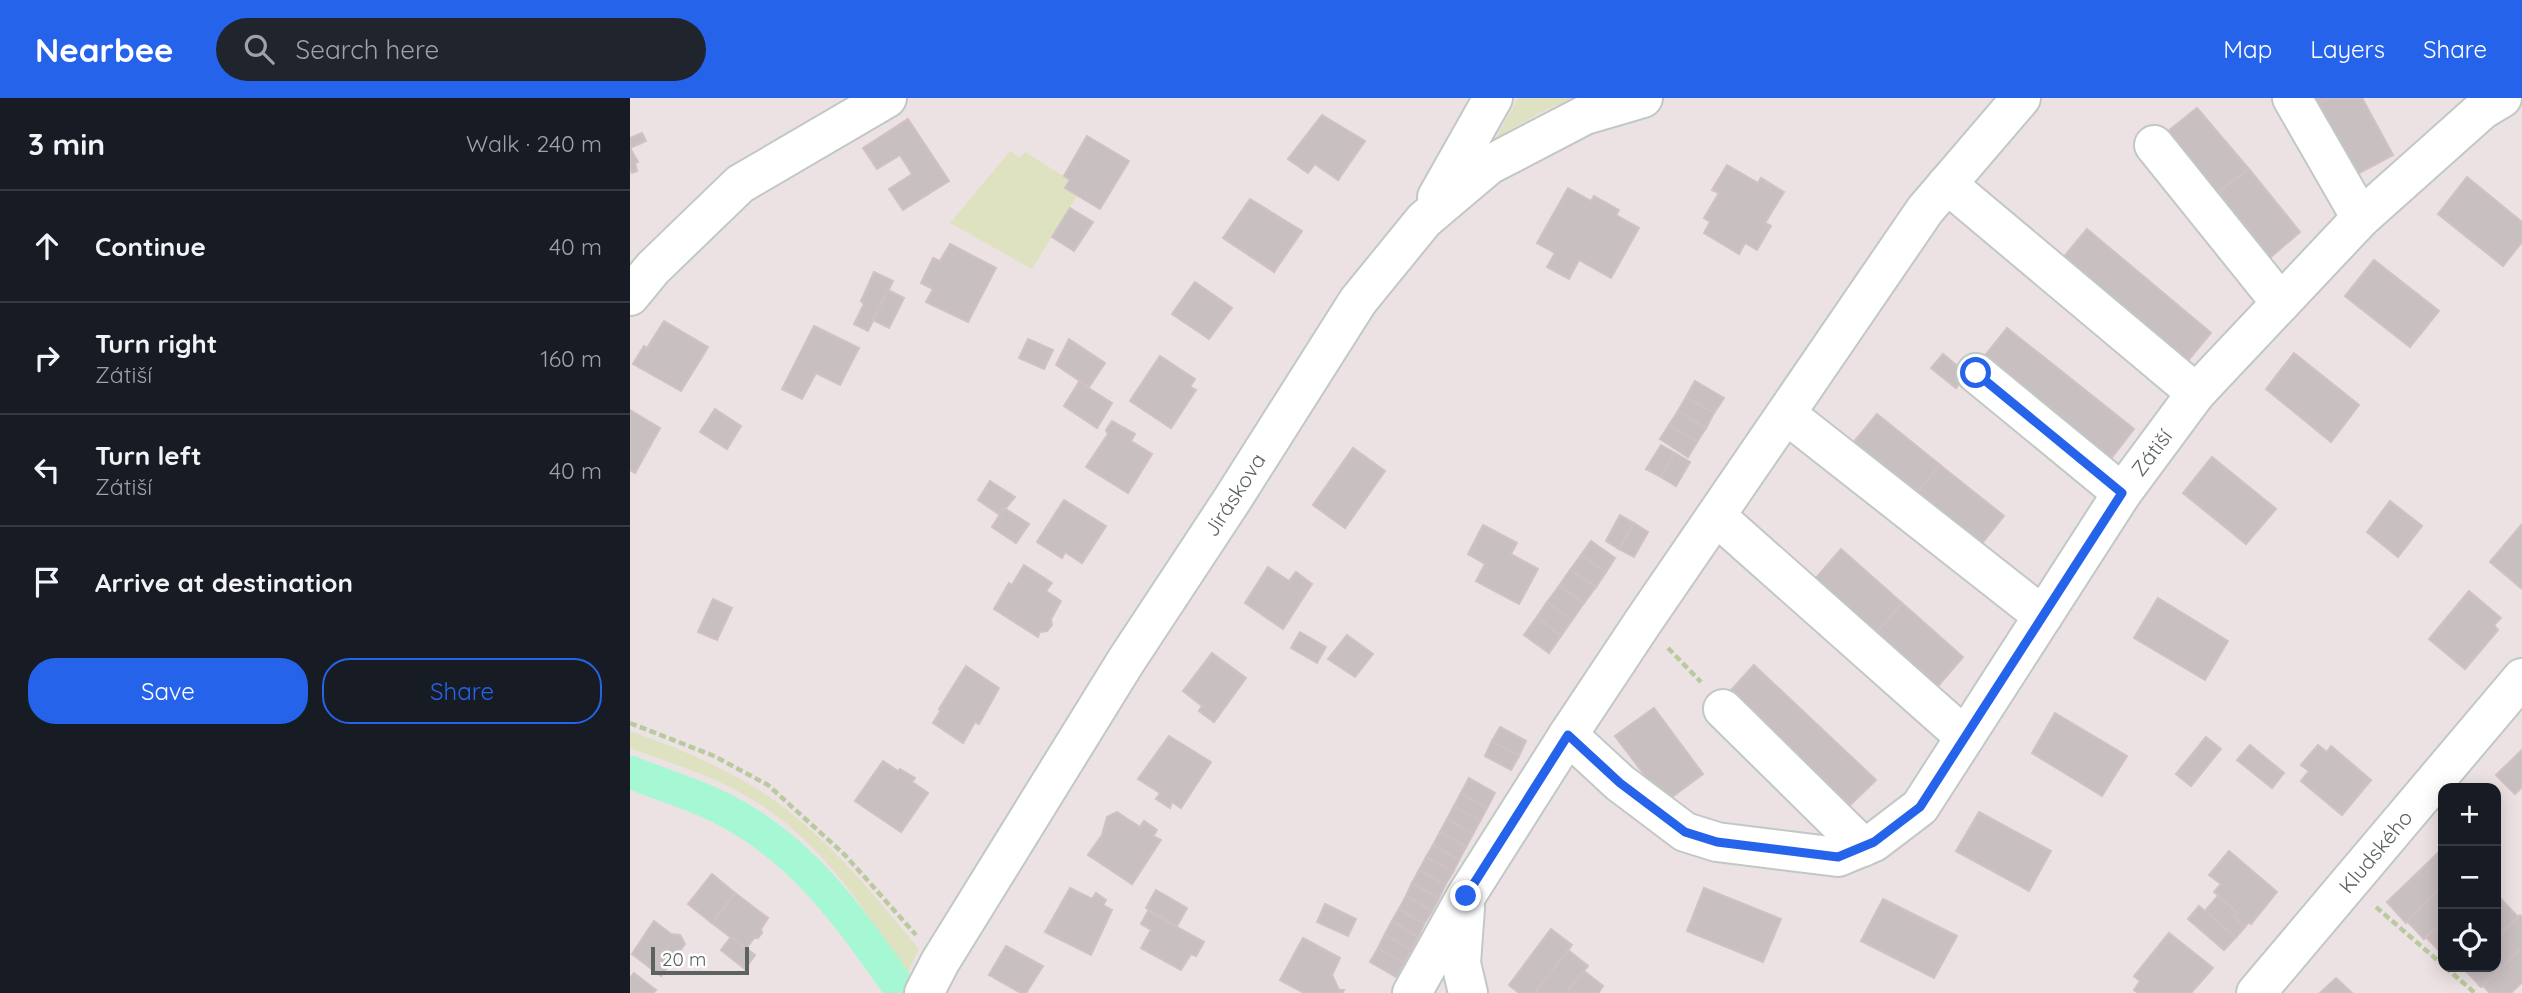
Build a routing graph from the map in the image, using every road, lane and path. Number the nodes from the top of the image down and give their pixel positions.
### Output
1 (887, 98) edge
2 (1493, 98) edge
3 (1643, 98) edge
4 (2292, 98) edge
5 (2502, 98) edge
6 (2005, 104) edge
7 (2154, 145) dead end
8 (1947, 184) junction
9 (2361, 218) junction
10 (1424, 220) junction
11 (630, 296) edge
12 (2281, 303) junction
13 (1976, 373) dead end
14 (2196, 393) junction
15 (1786, 414) junction
16 (2122, 493) junction
17 (1716, 516) junction
18 (2043, 616) junction
19 (1643, 622) junction
20 (2522, 678) edge
21 (1723, 709) joint
22 (630, 723) edge
23 (1568, 735) junction
24 (1965, 737) junction
25 (1863, 847) junction
26 (1466, 896) junction
27 (2373, 904) dead end
28 (905, 921) dead end
29 (2438, 961) edge
30 (2451, 972) edge
31 (929, 982) edge
32 (1412, 993) edge
33 (1468, 993) edge
34 (2256, 993) edge
35 (2475, 993) edge

1 - 11 street
2 - 10 street
3 - 10 street, Jiráskova
4 - 9 street
5 - 9 street, Zátiší
6 - 8 street
7 - 12 street
8 - 14 street
8 - 15 street
9 - 12 street, Zátiší
10 - 31 street, Jiráskova
12 - 14 street, Zátiší
13 - 16 street
14 - 16 street, Zátiší
15 - 17 street
15 - 18 street
16 - 18 street, Zátiší
17 - 19 street
17 - 24 street
18 - 24 street, Zátiší
19 - 21 path
19 - 23 street
20 - 34 street, Kludského
21 - 25 street
22 - 28 path
23 - 25 street, Zátiší
23 - 26 street
24 - 25 street, Zátiší
26 - 32 street
26 - 33 street
27 - 29 path
30 - 35 path

